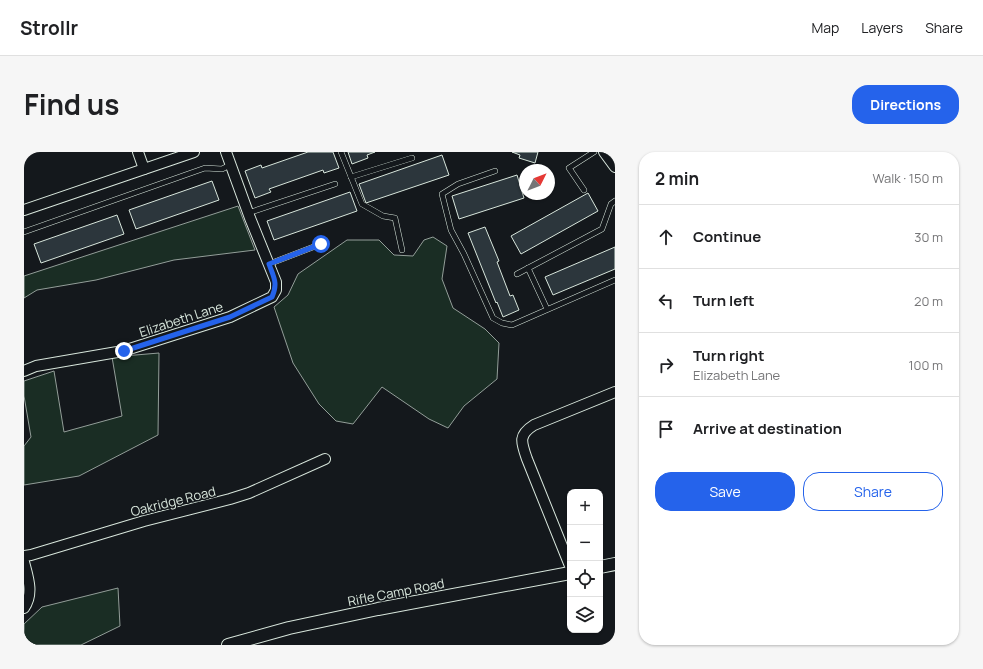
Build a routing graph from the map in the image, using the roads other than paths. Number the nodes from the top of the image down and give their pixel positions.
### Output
1 (138, 152) edge
2 (194, 152) edge
3 (226, 152) edge
4 (341, 152) edge
5 (594, 152) edge
6 (604, 152) edge
7 (412, 158) dead end
8 (230, 165) junction
9 (615, 166) edge
10 (144, 169) junction
11 (495, 171) dead end
12 (351, 177) junction
13 (335, 184) dead end
14 (584, 190) dead end
15 (615, 200) edge
16 (24, 210) edge
17 (248, 213) junction
18 (24, 232) edge
19 (321, 244) dead end
20 (402, 250) dead end
21 (269, 264) junction
22 (528, 268) junction
23 (517, 274) dead end
24 (615, 280) edge
25 (548, 309) junction
26 (24, 370) edge
27 (615, 392) edge
28 (324, 459) dead end
29 (24, 556) edge
30 (568, 561) edge
31 (24, 562) edge
32 (615, 564) edge
33 (603, 566) edge
34 (567, 574) edge
35 (24, 608) edge
36 (228, 645) edge

1 - 10 street
2 - 10 street
3 - 8 street
4 - 12 lane
5 - 14 lane
6 - 9 street
7 - 12 lane
8 - 17 street
8 - 18 lane
10 - 16 street
11 - 25 lane
12 - 20 lane
13 - 17 lane
15 - 22 lane
17 - 21 street
19 - 21 lane
21 - 26 street, Elizabeth Lane
22 - 23 lane
22 - 25 lane
24 - 25 lane
27 - 30 street
28 - 29 street, Oakridge Road
31 - 35 street
32 - 33 street
34 - 36 street, Rifle Camp Road

